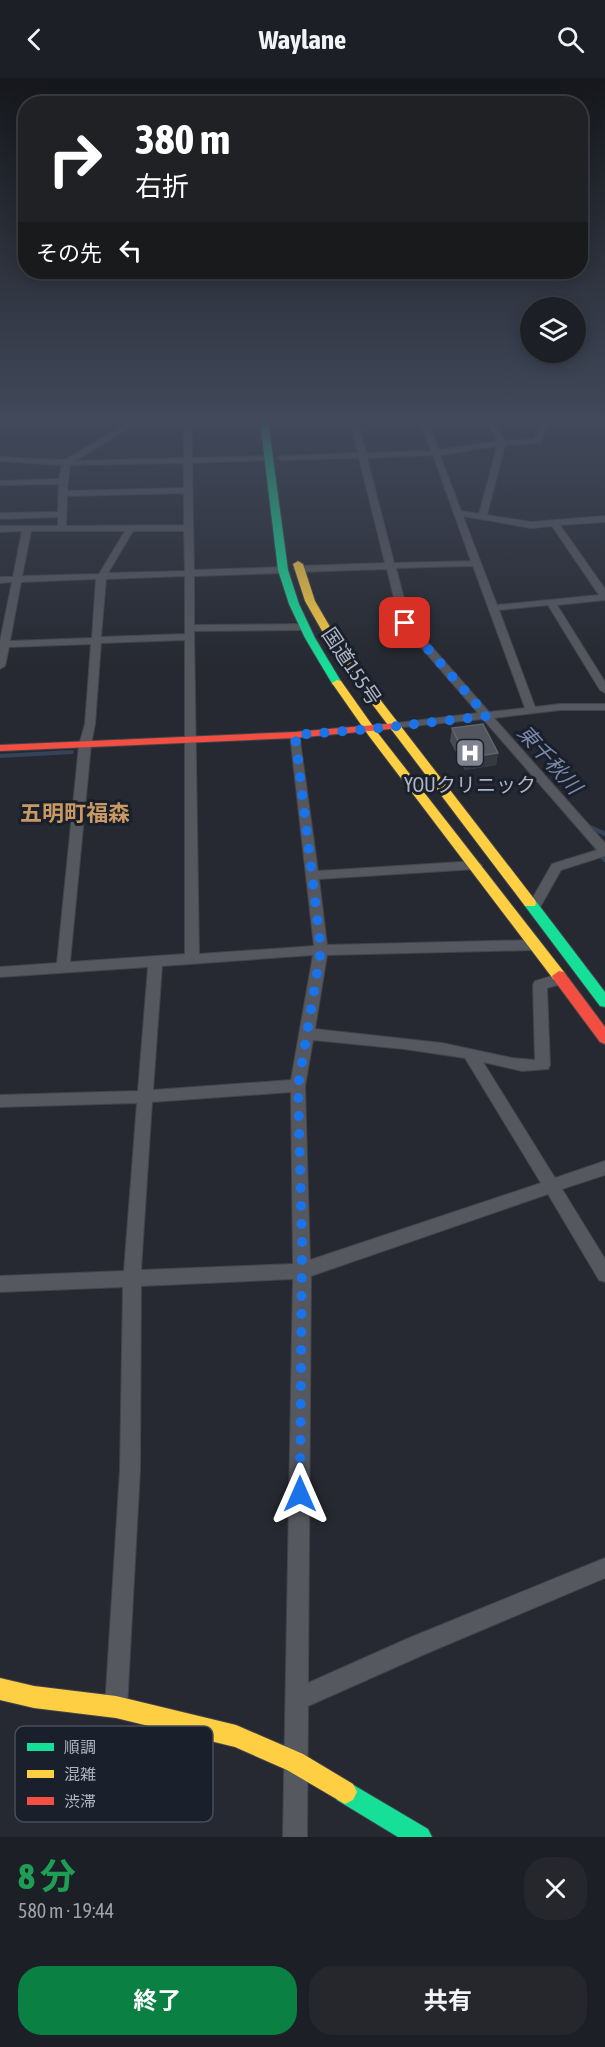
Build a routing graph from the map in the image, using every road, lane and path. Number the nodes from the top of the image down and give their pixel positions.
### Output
1 (63, 503) edge
2 (188, 503) edge
3 (274, 503) edge
4 (375, 503) edge
5 (454, 503) edge
6 (486, 503) edge
7 (458, 513) junction
8 (63, 514) junction
9 (0, 516) edge
10 (482, 517) junction
11 (605, 519) edge
12 (554, 524) junction
13 (188, 528) junction
14 (0, 529) edge
15 (27, 529) junction
16 (62, 529) junction
17 (130, 529) junction
18 (296, 547) dead end
19 (477, 563) junction
20 (391, 566) junction
21 (299, 569) junction
22 (283, 570) junction
23 (188, 574) junction
24 (101, 578) junction
25 (0, 580) edge
26 (16, 580) junction
27 (605, 596) edge
28 (551, 602) junction
29 (494, 608) junction
30 (303, 627) junction
31 (189, 632) junction
32 (96, 640) junction
33 (2, 644) edge
34 (0, 666) edge
35 (605, 690) edge
36 (605, 707) edge
37 (531, 711) junction
38 (487, 716) junction
39 (397, 726) junction
40 (371, 729) junction
41 (295, 735) junction
42 (189, 741) junction
43 (85, 745) junction
44 (0, 748) edge
45 (605, 851) edge
46 (476, 865) junction
47 (313, 875) junction
48 (534, 906) junction
49 (535, 945) junction
50 (321, 950) junction
51 (192, 960) junction
52 (154, 963) junction
53 (63, 969) junction
54 (0, 972) edge
55 (560, 978) junction
56 (605, 1002) edge
57 (308, 1034) junction
58 (605, 1038) edge
59 (470, 1053) junction
60 (298, 1086) junction
61 (146, 1096) junction
62 (0, 1101) edge
63 (605, 1168) edge
64 (551, 1188) junction
65 (302, 1271) junction
66 (605, 1274) edge
67 (132, 1278) junction
68 (0, 1284) edge
69 (605, 1568) edge
70 (0, 1689) edge
71 (297, 1699) junction
72 (116, 1707) junction
73 (195, 1726) edge
74 (213, 1730) edge
75 (296, 1762) junction
76 (295, 1837) edge
77 (420, 1837) edge

1 - 8 street
2 - 13 street
3 - 22 main road, 国道155号
4 - 20 street
5 - 7 street
6 - 10 street
7 - 10 street
7 - 19 street
8 - 9 street
8 - 16 street
10 - 12 street
11 - 12 street
12 - 27 street
13 - 17 street
13 - 23 street
14 - 15 street
15 - 16 street
15 - 26 street
16 - 17 street
17 - 24 street
18 - 21 main road, 国道155号
19 - 20 street
19 - 29 street
20 - 21 street
20 - 38 street
21 - 39 main road, 国道155号
22 - 23 street
22 - 30 main road, 国道155号
23 - 24 street
23 - 31 street
24 - 26 street
24 - 32 street
25 - 26 street
26 - 33 street
27 - 28 street
28 - 29 street
28 - 35 street
29 - 37 street
30 - 31 street
30 - 40 main road, 国道155号
31 - 32 street
31 - 42 street
32 - 33 street
32 - 43 street
33 - 34 street
36 - 37 street
37 - 38 street
38 - 39 street
38 - 45 street
39 - 40 main road
39 - 48 main road, 国道155号
40 - 41 main road
40 - 46 main road, 国道155号
41 - 42 main road
41 - 47 street
42 - 43 main road
42 - 51 street
43 - 44 main road
43 - 53 street
45 - 48 street
46 - 47 street
46 - 49 main road, 国道155号
47 - 50 street
48 - 56 main road, 国道155号
49 - 50 street
49 - 55 main road, 国道155号
50 - 51 street
50 - 57 street
51 - 52 street
52 - 53 street
52 - 61 street
53 - 54 street
55 - 58 main road, 国道155号
55 - 59 street
57 - 59 street
57 - 60 street
59 - 64 street
60 - 61 street
60 - 65 street
61 - 62 street
61 - 67 street
63 - 64 street
64 - 65 street
64 - 66 street
65 - 67 street
65 - 71 street
67 - 68 street
67 - 72 street
69 - 71 street
70 - 72 main road
71 - 75 street
72 - 73 main road
74 - 75 main road
75 - 76 street
75 - 77 main road

